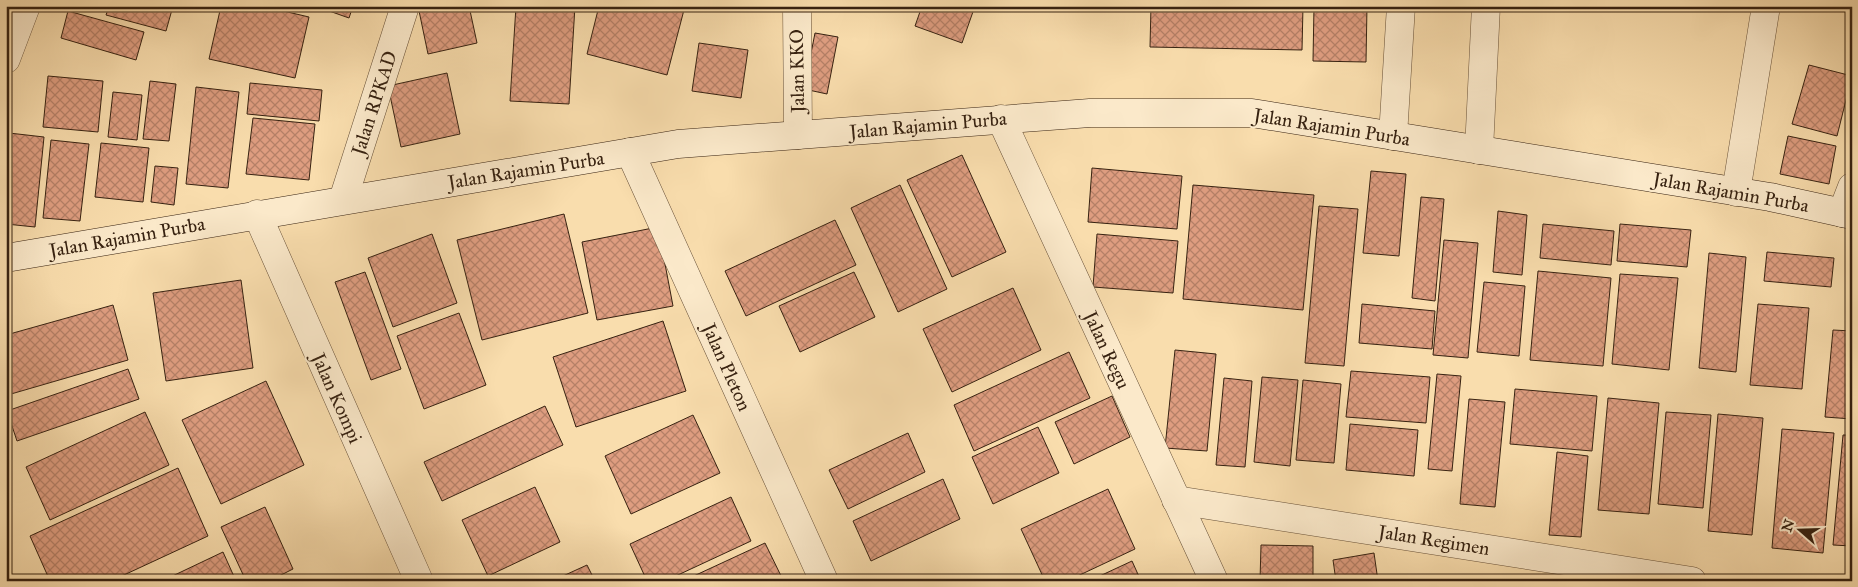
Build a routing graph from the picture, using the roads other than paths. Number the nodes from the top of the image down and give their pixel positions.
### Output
1 (26, 6) edge
2 (405, 6) edge
3 (797, 6) edge
4 (1401, 6) edge
5 (1486, 6) edge
6 (1766, 6) edge
7 (6, 59) edge
8 (1001, 119) junction
9 (798, 135) junction
10 (1393, 136) junction
11 (1479, 150) junction
12 (630, 152) junction
13 (1852, 187) edge
14 (1736, 192) junction
15 (342, 200) junction
16 (257, 214) junction
17 (1847, 214) edge
18 (6, 258) edge
19 (1176, 500) junction
20 (1619, 575) edge
21 (419, 581) edge
22 (824, 581) edge
23 (1214, 581) edge
24 (1692, 581) edge

1 - 7 street
2 - 15 street, Jalan RPKAD
3 - 9 street, Jalan KKO
4 - 10 street
5 - 11 street
6 - 14 street
8 - 9 street, Jalan Rajamin Purba
8 - 10 street, Jalan Rajamin Purba
8 - 19 street, Jalan Regu
9 - 12 street, Jalan Rajamin Purba
10 - 11 street, Jalan Rajamin Purba
11 - 14 street, Jalan Rajamin Purba
12 - 15 street, Jalan Rajamin Purba
12 - 22 street, Jalan Pleton
13 - 17 street
14 - 17 street, Jalan Rajamin Purba
15 - 16 street, Jalan Rajamin Purba
16 - 18 street, Jalan Rajamin Purba
16 - 21 street, Jalan Kompi
19 - 20 street, Jalan Regimen
19 - 23 street, Jalan Regu
20 - 24 street, Jalan Regimen

